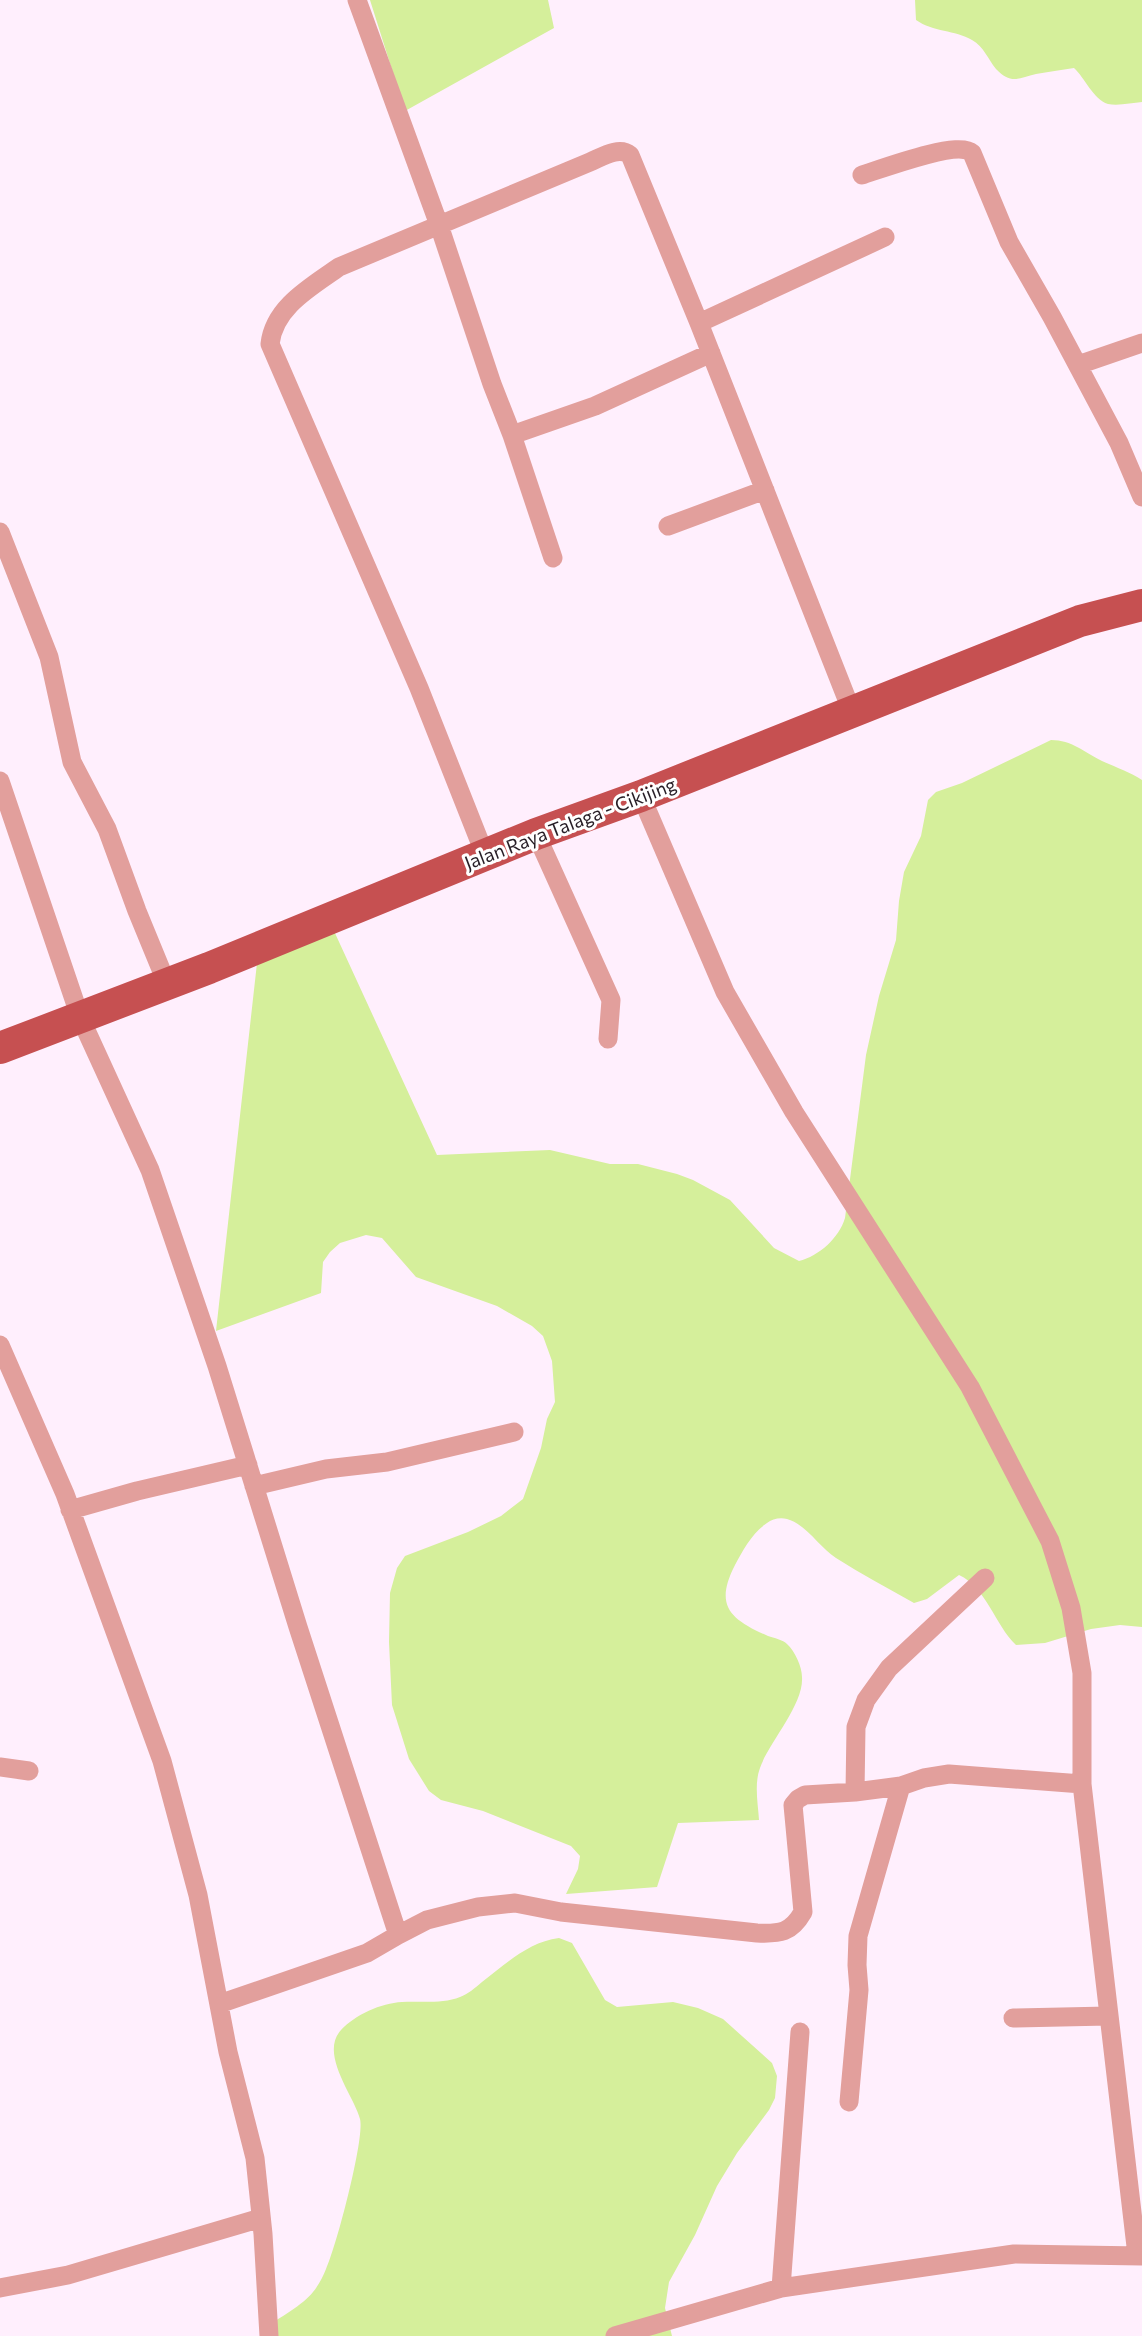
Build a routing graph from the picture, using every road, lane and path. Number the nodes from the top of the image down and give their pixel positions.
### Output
1 (357, 0) edge
2 (862, 176) dead end
3 (439, 225) junction
4 (885, 237) dead end
5 (699, 323) junction
6 (1142, 343) edge
7 (711, 353) junction
8 (1078, 365) junction
9 (512, 435) junction
10 (765, 490) junction
11 (1142, 498) edge
12 (668, 526) dead end
13 (0, 532) edge
14 (553, 558) dead end
15 (1142, 605) edge
16 (852, 712) junction
17 (0, 781) edge
18 (641, 796) junction
19 (536, 834) junction
20 (485, 855) junction
21 (167, 984) junction
22 (80, 1017) junction
23 (608, 1039) dead end
24 (0, 1048) edge
25 (0, 1345) edge
26 (514, 1432) dead end
27 (248, 1465) junction
28 (254, 1486) junction
29 (70, 1510) junction
30 (985, 1578) dead end
31 (0, 1768) edge
32 (29, 1771) dead end
33 (1082, 1784) junction
34 (901, 1786) junction
35 (855, 1792) junction
36 (398, 1935) junction
37 (219, 2004) junction
38 (1108, 2016) junction
39 (1013, 2018) dead end
40 (800, 2032) dead end
41 (849, 2102) dead end
42 (261, 2218) junction
43 (1140, 2256) edge
44 (0, 2288) edge
45 (781, 2288) junction
46 (269, 2336) edge
47 (615, 2336) edge

1 - 3 street
2 - 8 street
3 - 5 street
3 - 9 street
3 - 20 street
4 - 5 street
5 - 7 street
6 - 8 street
7 - 9 street
7 - 10 street
8 - 11 street
9 - 14 street
10 - 12 street
10 - 16 street
13 - 21 street
15 - 16 main road, Jalan Raya Talaga - Cikijing
16 - 18 main road, Jalan Raya Talaga - Cikijing
17 - 22 street
18 - 19 main road, Jalan Raya Talaga - Cikijing
18 - 33 street
19 - 20 main road, Jalan Raya Talaga - Cikijing
19 - 23 street
20 - 21 main road, Jalan Raya Talaga - Cikijing
21 - 22 main road, Jalan Raya Talaga - Cikijing
22 - 24 main road, Jalan Raya Talaga - Cikijing
22 - 27 street
25 - 29 street
26 - 28 street
27 - 28 street
27 - 29 street
28 - 36 street
29 - 37 street
30 - 35 street
31 - 32 street
33 - 34 street
33 - 38 street
34 - 35 street
34 - 41 street
35 - 36 street
36 - 37 street
37 - 42 street
38 - 39 street
38 - 43 street
40 - 45 street
42 - 44 street
42 - 46 street
43 - 45 street
45 - 47 street

